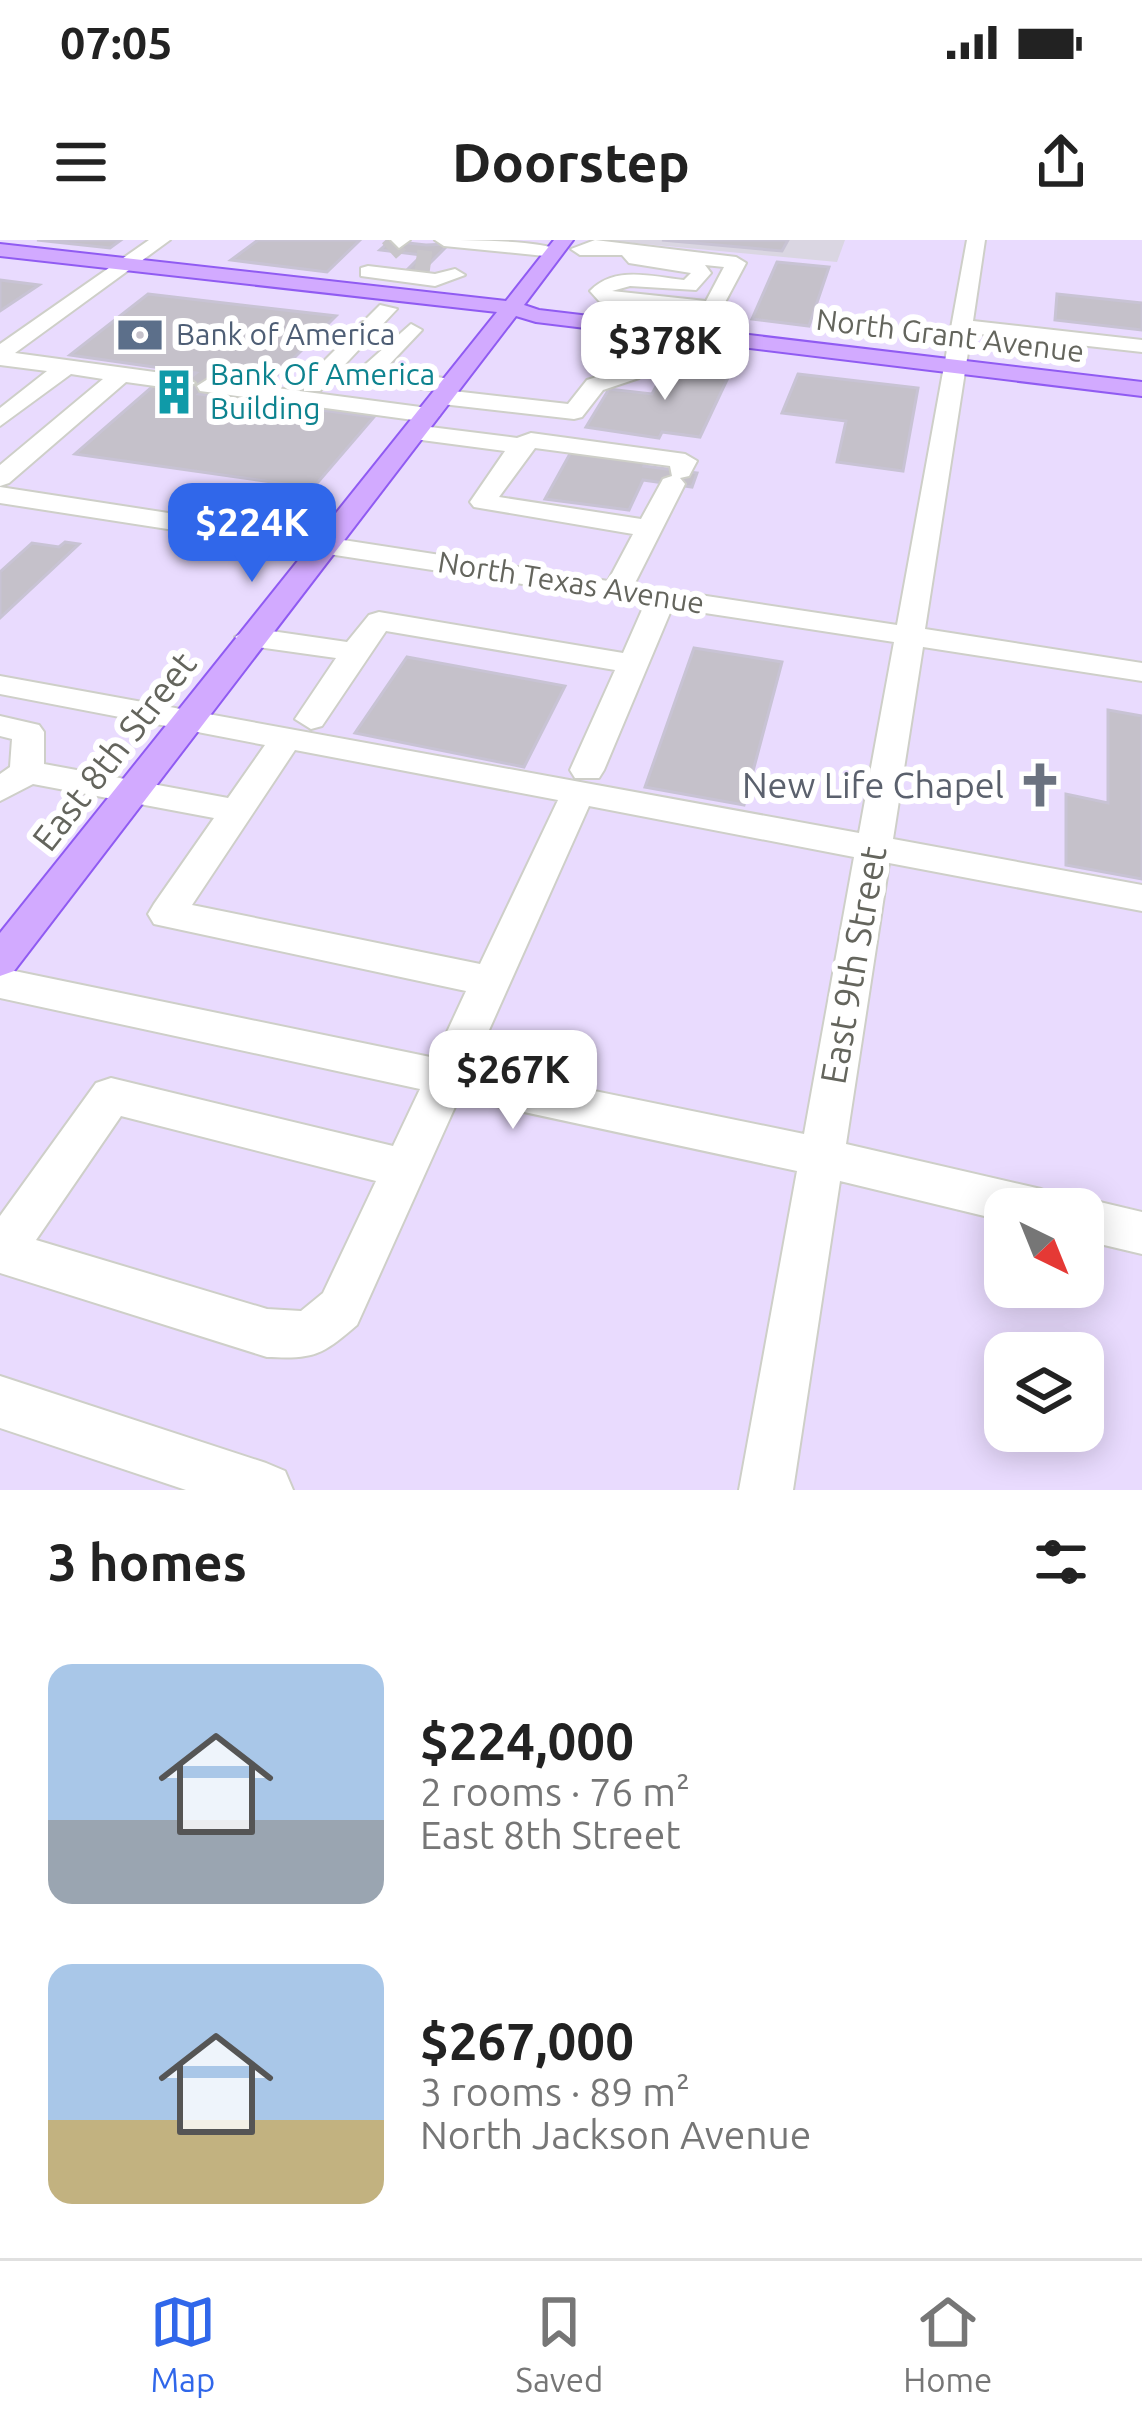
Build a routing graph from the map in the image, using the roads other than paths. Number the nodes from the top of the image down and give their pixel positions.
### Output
1 (161, 240) edge
2 (444, 240) tunnel mouth
3 (976, 240) edge
4 (485, 244) junction
5 (565, 247) edge
6 (0, 250) edge
7 (626, 252) junction
8 (383, 255) edge
9 (0, 265) edge
10 (459, 270) junction
11 (118, 272) junction
12 (348, 290) junction
13 (386, 309) junction
14 (508, 315) junction
15 (707, 319) junction
16 (960, 326) junction
17 (411, 330) dead end
18 (656, 330) junction
19 (1142, 346) edge
20 (0, 356) edge
21 (67, 367) junction
22 (953, 368) junction
23 (122, 374) junction
24 (312, 386) dead end
25 (1142, 389) edge
26 (433, 407) junction
27 (0, 419) edge
28 (521, 446) junction
29 (0, 478) edge
30 (0, 494) edge
31 (649, 528) junction
32 (323, 544) junction
33 (617, 590) junction
34 (662, 597) junction
35 (908, 635) junction
36 (250, 637) junction
37 (355, 652) junction
38 (633, 664) junction
39 (1142, 672) edge
40 (0, 685) edge
41 (188, 721) junction
42 (14, 729) edge
43 (298, 729) junction
44 (14, 781) edge
45 (582, 781) junction
46 (136, 789) junction
47 (237, 811) junction
48 (873, 849) junction
49 (1142, 898) edge
50 (0, 961) edge
51 (489, 981) junction
52 (0, 983) edge
53 (443, 1077) junction
54 (821, 1157) junction
55 (403, 1168) junction
56 (984, 1196) edge
57 (1104, 1224) edge
58 (1142, 1233) edge
59 (1, 1251) edge
60 (0, 1402) edge
61 (266, 1490) edge
62 (766, 1490) edge

1 - 11 street
2 - 4 street
3 - 16 street, East 9th Street
4 - 5 street
4 - 10 street
5 - 7 street
5 - 14 main road, East 8th Street
6 - 11 main road, North Grant Avenue
7 - 15 street
7 - 15 street
8 - 10 street
8 - 10 street
8 - 12 street
9 - 11 main road, North Grant Avenue
11 - 12 main road, North Grant Avenue
11 - 13 main road, North Grant Avenue
11 - 20 street
12 - 14 main road, North Grant Avenue
13 - 14 main road, North Grant Avenue
13 - 24 street
14 - 18 main road, North Grant Avenue
14 - 26 main road, East 8th Street
15 - 18 main road, North Grant Avenue
15 - 22 main road, North Grant Avenue
16 - 19 street
16 - 22 street, East 9th Street
17 - 26 street
18 - 26 street
20 - 21 street
21 - 23 street
21 - 27 street
22 - 25 main road, North Grant Avenue
22 - 35 street, East 9th Street
23 - 26 street
23 - 29 street
26 - 28 street
26 - 32 main road, East 8th Street
28 - 31 street
28 - 31 street
30 - 32 street, North Texas Avenue
31 - 33 street
32 - 33 street, North Texas Avenue
32 - 36 main road, East 8th Street
33 - 34 street, North Texas Avenue
34 - 35 street, North Texas Avenue
34 - 38 street
35 - 39 street, North Texas Avenue
35 - 48 street, East 9th Street
36 - 37 street
36 - 41 main road, East 8th Street
37 - 38 street
37 - 43 street
38 - 45 street
40 - 41 street
41 - 43 street
41 - 46 main road, East 8th Street
42 - 44 street
43 - 45 street
43 - 47 street
44 - 46 street
45 - 48 street
45 - 51 street
46 - 47 street
46 - 50 main road, East 8th Street
47 - 51 street
48 - 49 street
48 - 54 street, East 9th Street
51 - 53 street
52 - 53 street
53 - 54 street
53 - 55 street
54 - 56 street
54 - 62 street, East 9th Street
55 - 59 street
55 - 59 street
57 - 58 street
60 - 61 street

